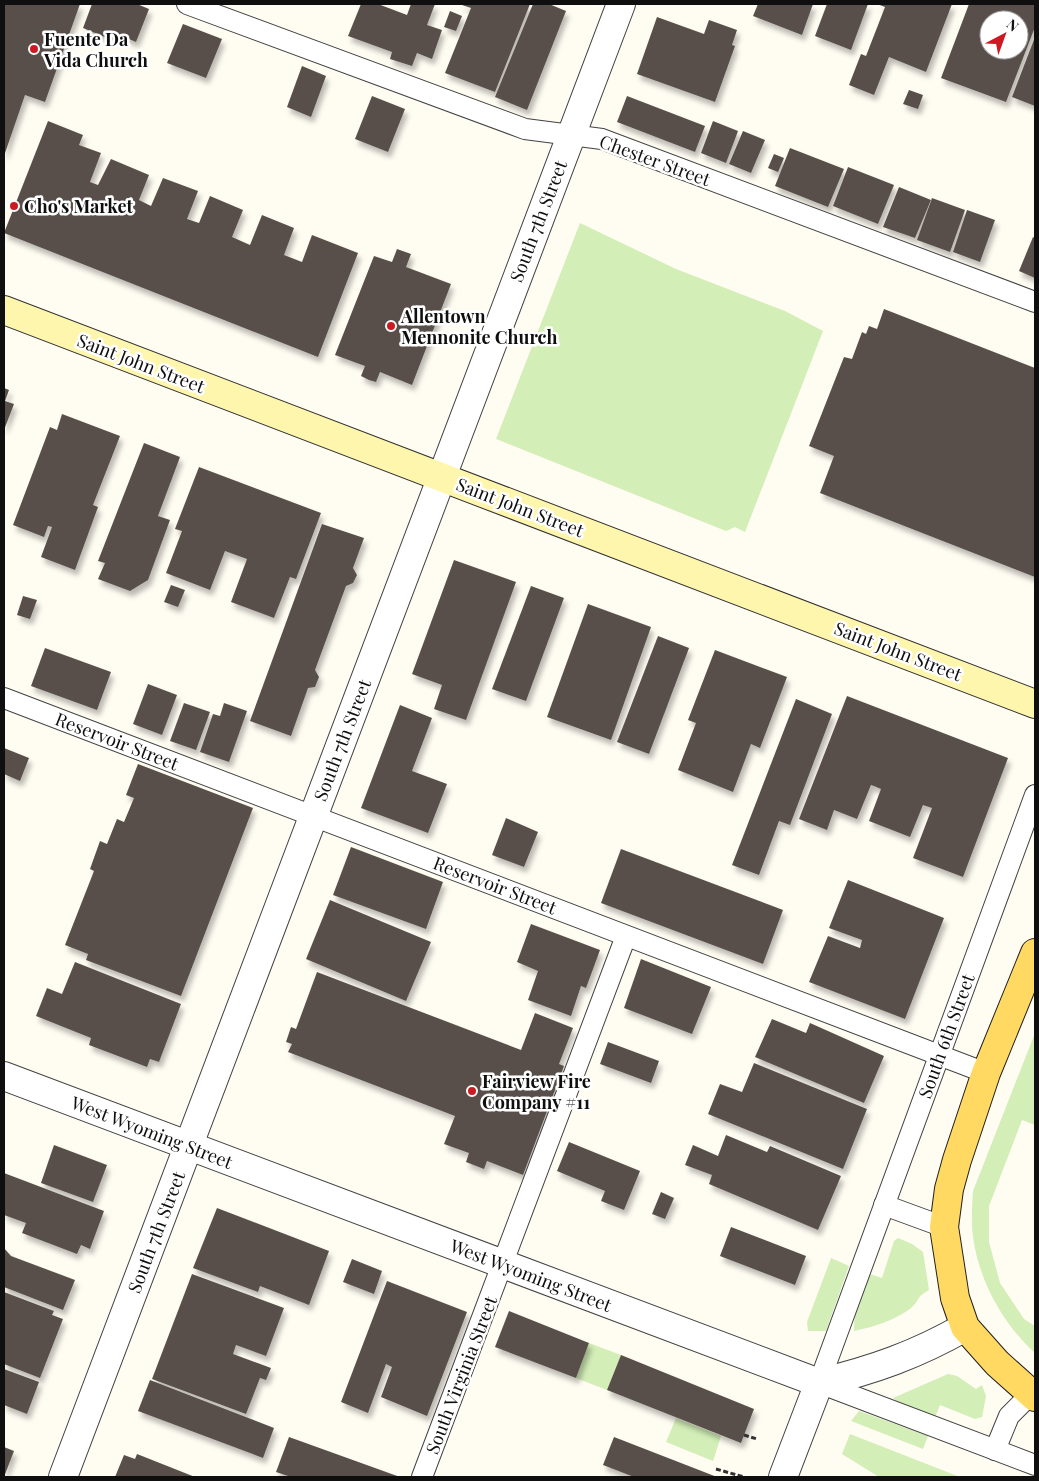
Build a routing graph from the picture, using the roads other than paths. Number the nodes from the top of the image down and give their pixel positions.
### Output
1 (187, 4) edge
2 (621, 4) edge
3 (571, 136) junction
4 (1035, 302) edge
5 (4, 310) edge
6 (442, 477) junction
7 (4, 698) edge
8 (1035, 704) edge
9 (1033, 800) edge
10 (313, 816) junction
11 (1027, 843) edge
12 (626, 936) junction
13 (1035, 953) edge
14 (939, 1055) junction
15 (986, 1073) junction
16 (4, 1076) edge
17 (188, 1146) junction
18 (884, 1205) junction
19 (944, 1227) junction
20 (503, 1264) junction
21 (965, 1327) junction
22 (819, 1383) junction
23 (1033, 1395) edge
24 (995, 1450) junction
25 (1035, 1466) edge
26 (63, 1477) edge
27 (422, 1477) edge
28 (784, 1477) edge

1 - 3 lane, Chester Street
2 - 3 street, South 7th Street
3 - 4 lane, Chester Street
3 - 6 street, South 7th Street
5 - 6 street, Saint John Street
6 - 8 street, Saint John Street
6 - 10 street, South 7th Street
7 - 10 lane, Reservoir Street
9 - 11 lane, South 6th Street
10 - 12 lane, Reservoir Street
10 - 17 street, South 7th Street
11 - 14 lane, South 6th Street
12 - 14 lane, Reservoir Street
12 - 20 lane, South Virginia Street
13 - 15 main road
14 - 15 lane, Reservoir Street
14 - 18 lane, South 6th Street
15 - 19 main road
16 - 17 street, West Wyoming Street
17 - 20 street, West Wyoming Street
17 - 26 street, South 7th Street
18 - 19 lane
18 - 22 lane, South 6th Street
19 - 21 main road
20 - 22 street, West Wyoming Street
20 - 27 lane, South Virginia Street
21 - 22 street
21 - 23 main road
22 - 24 lane
22 - 28 street
23 - 24 lane
24 - 25 lane

